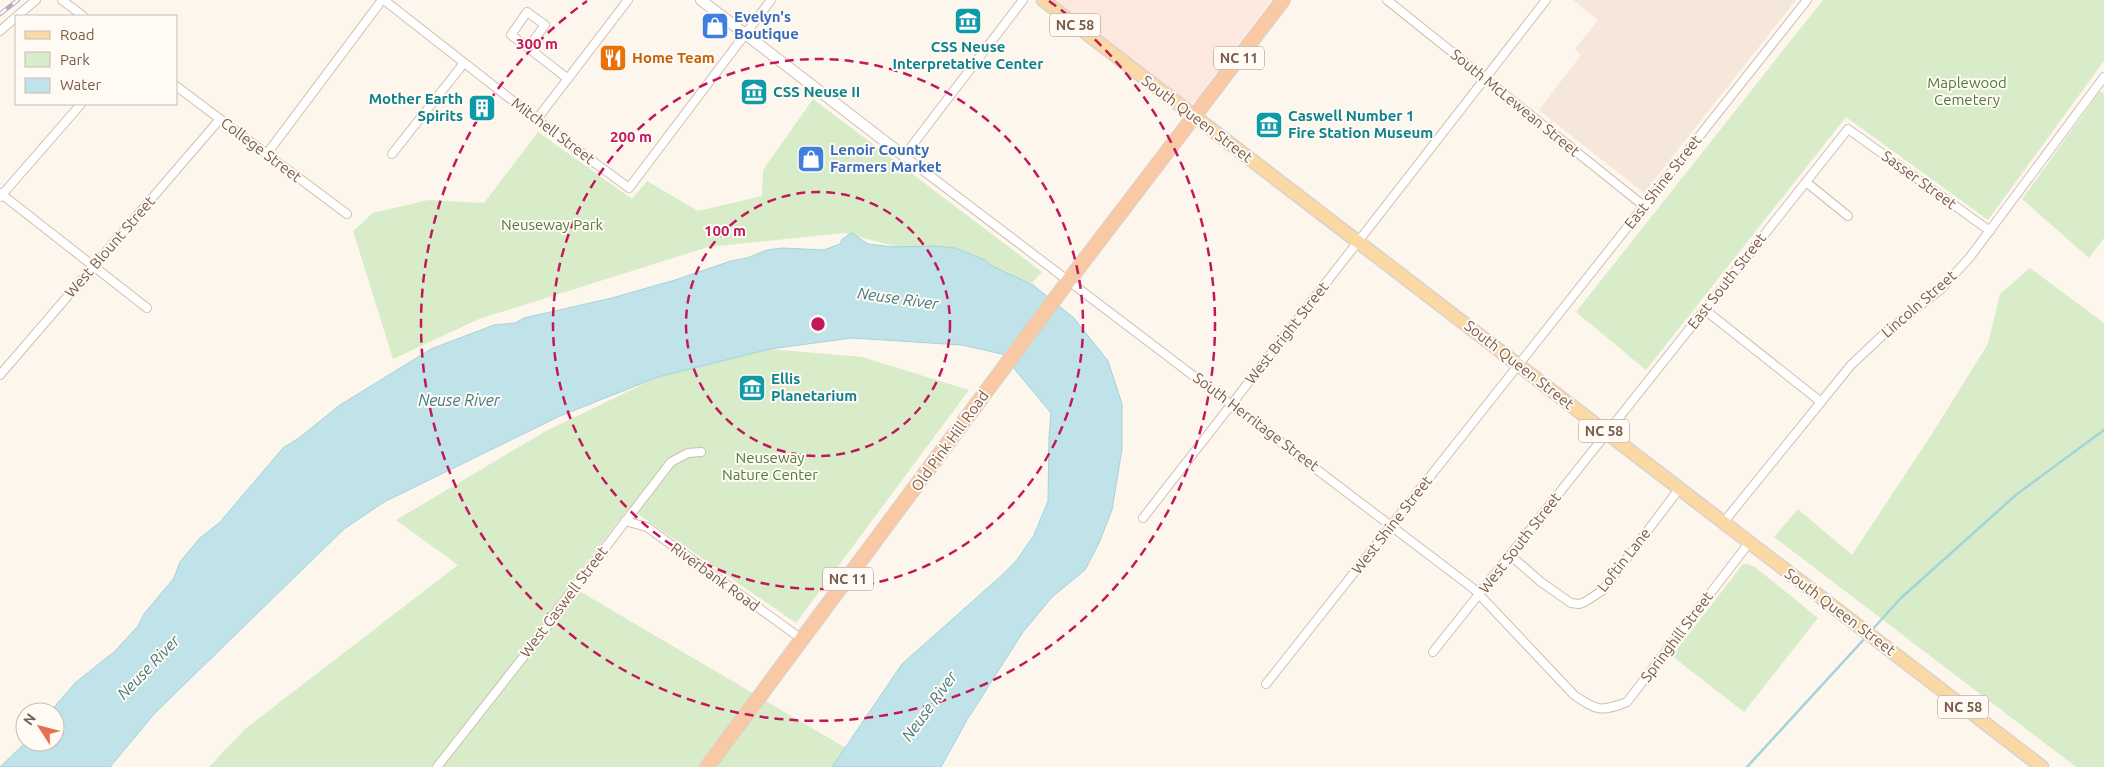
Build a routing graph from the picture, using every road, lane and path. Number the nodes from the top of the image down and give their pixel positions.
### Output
1 (36, 0) edge
2 (62, 0) edge
3 (383, 0) edge
4 (628, 0) edge
5 (701, 0) edge
6 (771, 0) edge
7 (1023, 0) edge
8 (1043, 0) edge
9 (1282, 0) edge
10 (1386, 0) edge
11 (1546, 0) edge
12 (1807, 0) edge
13 (19, 15) edge
14 (83, 15) edge
15 (15, 19) edge
16 (0, 31) edge
17 (746, 34) junction
18 (528, 48) junction
19 (464, 63) junction
20 (2104, 77) edge
21 (568, 79) junction
22 (1486, 79) junction
23 (178, 88) edge
24 (80, 105) edge
25 (1195, 116) junction
26 (220, 119) junction
27 (537, 119) junction
28 (1848, 129) joint
29 (392, 154) dead end
30 (266, 155) junction
31 (904, 156) junction
32 (1806, 182) junction
33 (1, 195) edge
34 (1644, 206) junction
35 (347, 214) dead end
36 (1848, 216) dead end
37 (1990, 231) junction
38 (1358, 242) junction
39 (94, 266) junction
40 (1066, 284) junction
41 (148, 308) dead end
42 (1705, 310) junction
43 (1518, 365) junction
44 (0, 375) edge
45 (1821, 402) junction
46 (1232, 404) junction
47 (1606, 433) junction
48 (701, 452) dead end
49 (1679, 489) junction
50 (1144, 518) dead end
51 (625, 521) junction
52 (1724, 523) junction
53 (1391, 526) junction
54 (1749, 543) junction
55 (1510, 555) junction
56 (1478, 595) junction
57 (803, 640) junction
58 (1433, 652) dead end
59 (1266, 684) dead end
60 (1591, 708) joint
61 (437, 767) edge
62 (707, 767) edge
63 (2042, 767) edge

1 - 13 street
2 - 14 street
3 - 19 street, Mitchell Street
3 - 30 street
4 - 21 street
5 - 17 street
6 - 17 street
7 - 31 street
8 - 25 main road, South Queen Street / NC 58
9 - 25 highway, NC 11
10 - 22 street, South McLewean Street
11 - 22 street, West Bright Street
12 - 34 street, East Shine Street
15 - 16 street
17 - 27 street, Mitchell Street
17 - 31 street
18 - 18 street
18 - 21 street
19 - 27 street, Mitchell Street
19 - 29 street
20 - 37 street, Lincoln Street
21 - 27 street
22 - 34 street, South McLewean Street
22 - 38 street, West Bright Street
23 - 26 street, College Street
24 - 33 street
25 - 38 main road, South Queen Street / NC 58
25 - 40 highway, Old Pink Hill Road / NC 11
26 - 30 street, College Street
26 - 39 street, West Blount Street
28 - 32 street, East South Street
28 - 37 street, Sasser Street
30 - 35 street, College Street
31 - 40 street, South Herritage Street
32 - 36 street
32 - 42 street, East South Street
33 - 39 street
34 - 43 street, East Shine Street
37 - 45 street, Lincoln Street
38 - 43 main road, South Queen Street / NC 58
38 - 46 street, West Bright Street
39 - 41 street
39 - 44 street, West Blount Street
40 - 46 street, South Herritage Street
40 - 57 highway, Old Pink Hill Road / NC 11
42 - 45 street
42 - 47 street, East South Street
43 - 47 main road, South Queen Street / NC 58
43 - 53 street, West Shine Street
45 - 52 street, Lincoln Street
46 - 50 street, West Bright Street
46 - 53 street, South Herritage Street
47 - 49 main road, South Queen Street / NC 58
47 - 55 street, West South Street
48 - 51 street, West Caswell Street
49 - 52 main road, South Queen Street / NC 58
49 - 55 street, Loftin Lane
51 - 57 street, Riverbank Road
51 - 61 street, West Caswell Street
52 - 54 main road, South Queen Street / NC 58
53 - 56 street, South Herritage Street
53 - 59 street, West Shine Street
54 - 60 street, Springhill Street
54 - 63 main road, South Queen Street / NC 58
55 - 56 street, West South Street
56 - 58 street, West South Street
56 - 60 street, South Herritage Street
57 - 62 highway, Old Pink Hill Road / NC 11

